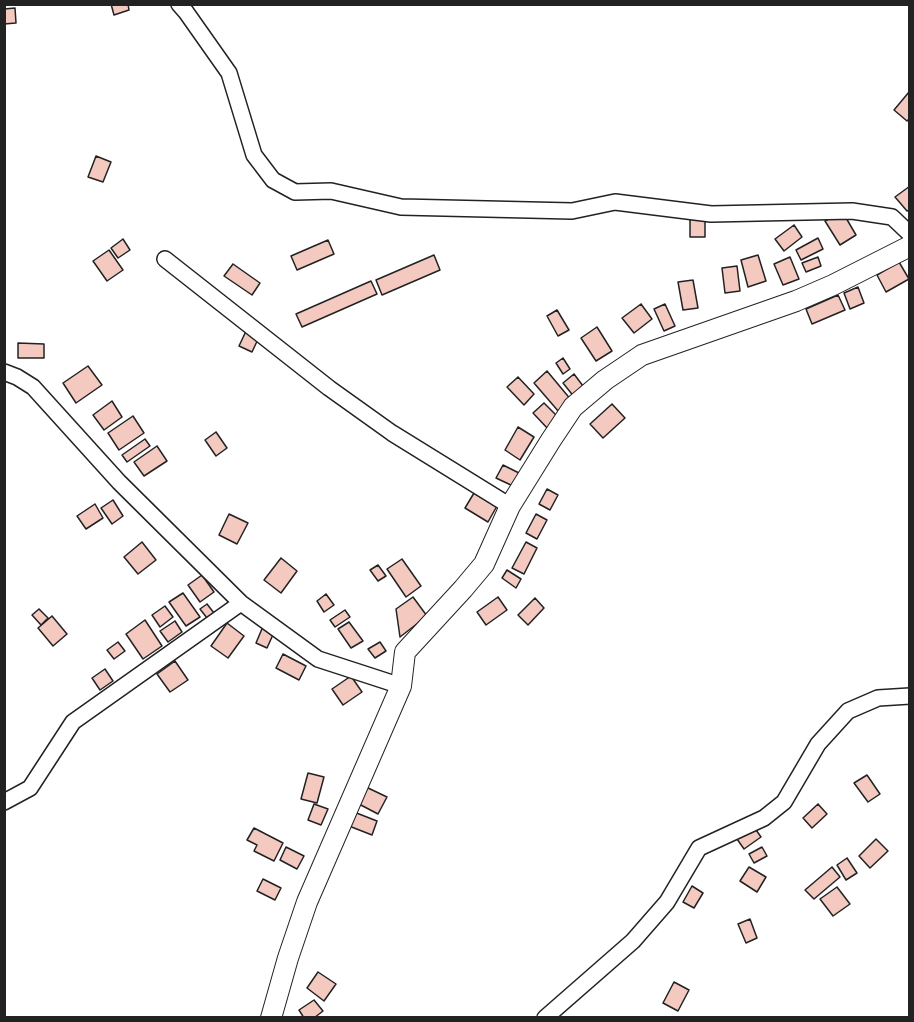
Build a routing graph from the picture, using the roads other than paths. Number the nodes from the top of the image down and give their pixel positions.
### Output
1 (179, 4) edge
2 (909, 234) edge
3 (909, 246) edge
4 (165, 259) dead end
5 (4, 372) edge
6 (510, 506) junction
7 (241, 603) junction
8 (401, 686) junction
9 (909, 696) edge
10 (4, 802) edge
11 (271, 1017) edge
12 (545, 1017) edge

1 - 2 street
3 - 6 main road
4 - 6 street
5 - 7 street
6 - 8 main road
7 - 8 street
7 - 10 street
8 - 11 main road
9 - 12 street

